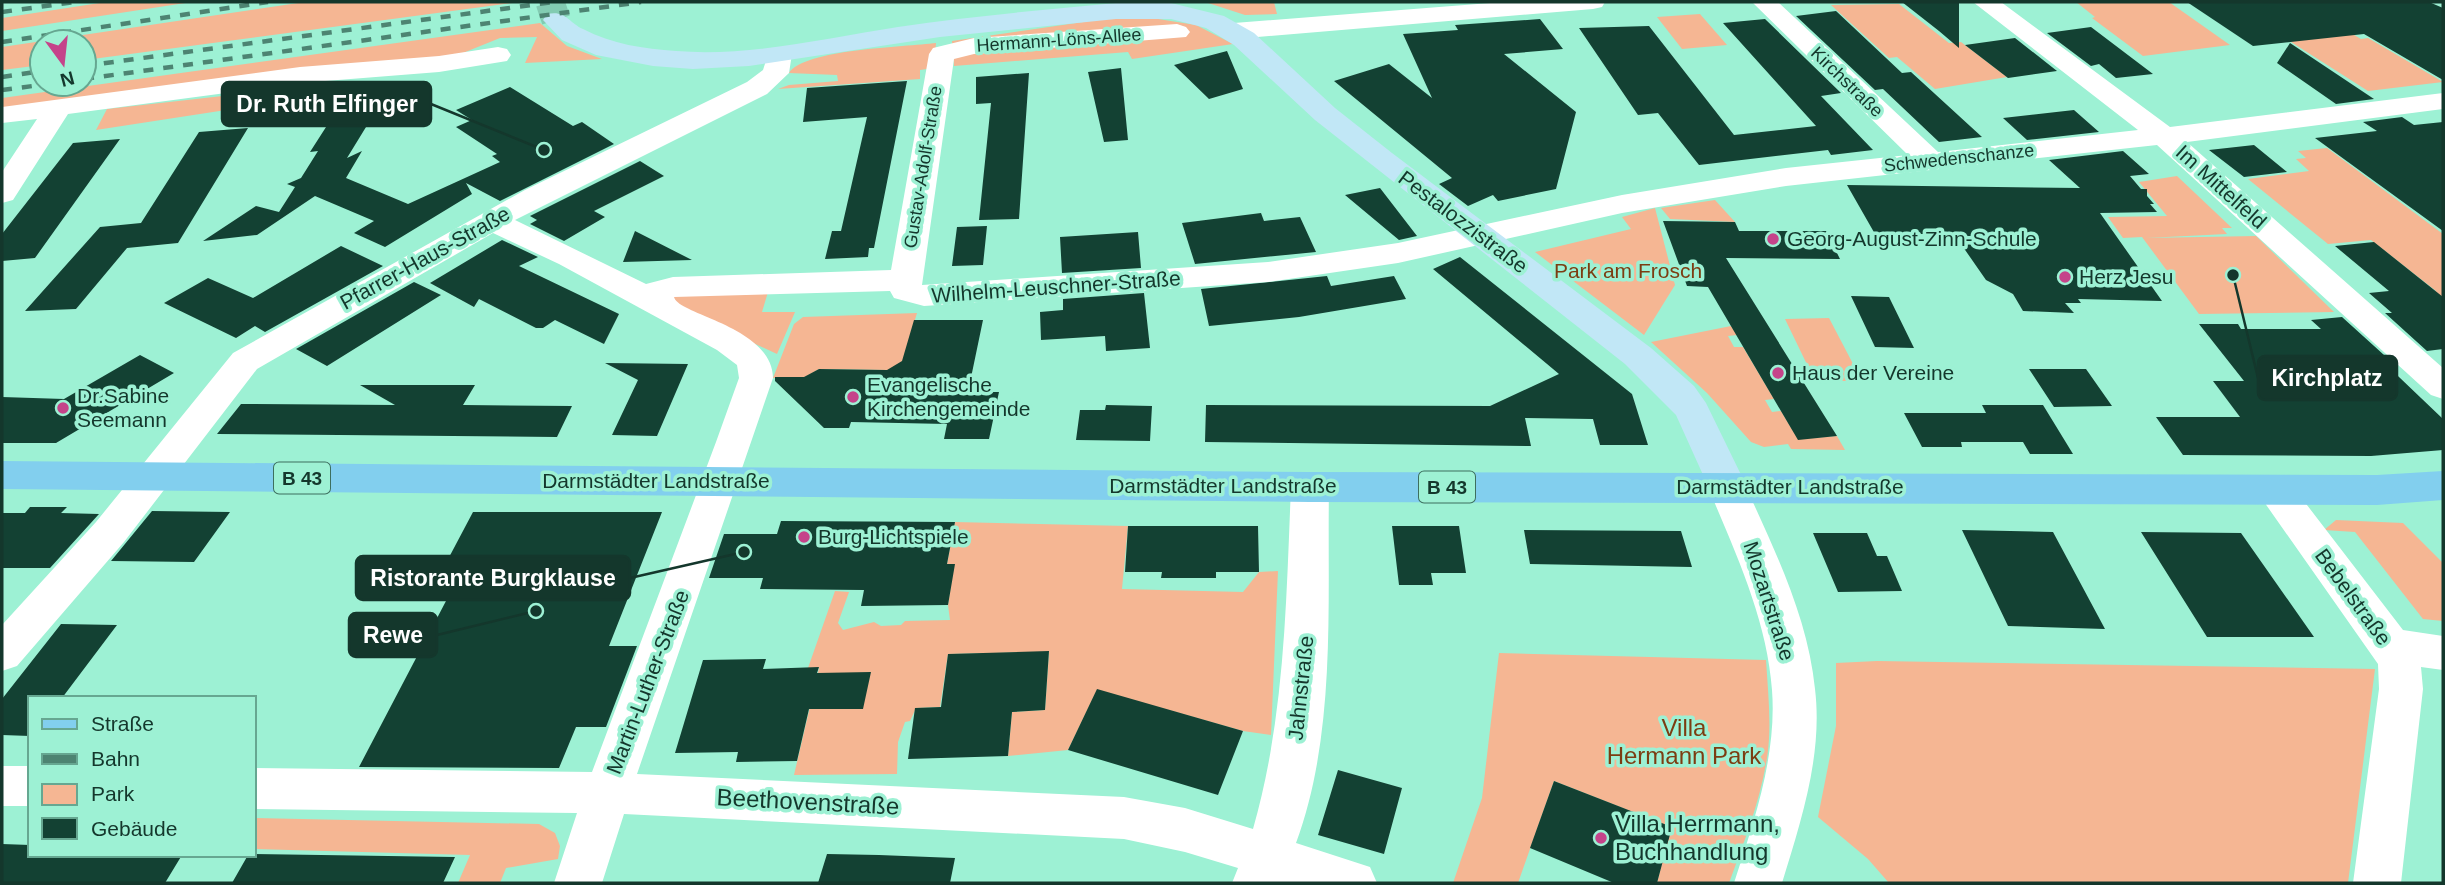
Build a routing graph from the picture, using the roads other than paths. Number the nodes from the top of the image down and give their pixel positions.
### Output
1 (1593, 2) edge
2 (1764, 2) edge
3 (1986, 2) edge
4 (556, 20) tunnel mouth
5 (1234, 31) junction
6 (1177, 32) dead end
7 (779, 54) junction
8 (943, 54) joint
9 (498, 55) dead end
10 (749, 58) junction
11 (742, 96) junction
12 (2443, 100) edge
13 (59, 107) junction
14 (2, 115) edge
15 (2164, 136) junction
16 (1931, 161) junction
17 (2, 194) edge
18 (491, 221) junction
19 (1479, 234) junction
20 (905, 280) junction
21 (641, 296) junction
22 (2443, 387) edge
23 (2, 475) edge
24 (152, 476) junction
25 (722, 481) junction
26 (2443, 486) edge
27 (1310, 487) junction
28 (1727, 487) junction
29 (2274, 489) junction
30 (2390, 645) junction
31 (2, 653) edge
32 (2443, 653) edge
33 (2, 786) edge
34 (28, 786) edge
35 (256, 789) edge
36 (606, 793) junction
37 (1263, 869) edge
38 (578, 883) edge
39 (1353, 883) edge
40 (1758, 883) edge
41 (2377, 883) edge

1 - 5 street
2 - 16 street, Kirchstraße
3 - 15 street, Im Mittelfeld
4 - 10 main road, Pestalozzistraße
5 - 7 main road, Pestalozzistraße
5 - 19 main road, Pestalozzistraße
6 - 8 street, Hermann-Löns-Allee
7 - 10 main road, Pestalozzistraße
7 - 11 street, Pfarrer-Haus-Straße
8 - 20 street, Gustav-Adolf-Straße
9 - 13 street
10 - 11 street
11 - 18 street, Pfarrer-Haus-Straße
12 - 15 street, Schwedenschanze
13 - 14 street
13 - 17 street
15 - 16 street, Schwedenschanze
15 - 22 street, Im Mittelfeld
16 - 19 street, Schwedenschanze
18 - 21 street
18 - 24 street, Pfarrer-Haus-Straße
19 - 20 street, Wilhelm-Leuschner-Straße
19 - 28 main road, Pestalozzistraße
20 - 21 street, Wilhelm-Leuschner-Straße
21 - 25 street
23 - 24 main road, Darmstädter Landstraße / B 43
24 - 25 main road, Darmstädter Landstraße / B 43
24 - 31 street, Pfarrer-Haus-Straße
25 - 27 main road, Darmstädter Landstraße / B 43
25 - 36 street, Martin-Luther-Straße
26 - 29 main road, Darmstädter Landstraße / B 43
27 - 28 main road, Darmstädter Landstraße / B 43
27 - 37 street, Jahnstraße
28 - 29 main road, Darmstädter Landstraße / B 43
28 - 40 street, Mozartstraße
29 - 30 street, Bebelstraße
30 - 32 street
30 - 41 street, Bebelstraße
33 - 34 street
35 - 36 street, Beethovenstraße
36 - 37 street, Beethovenstraße
36 - 38 street, Martin-Luther-Straße
37 - 39 street, Beethovenstraße

